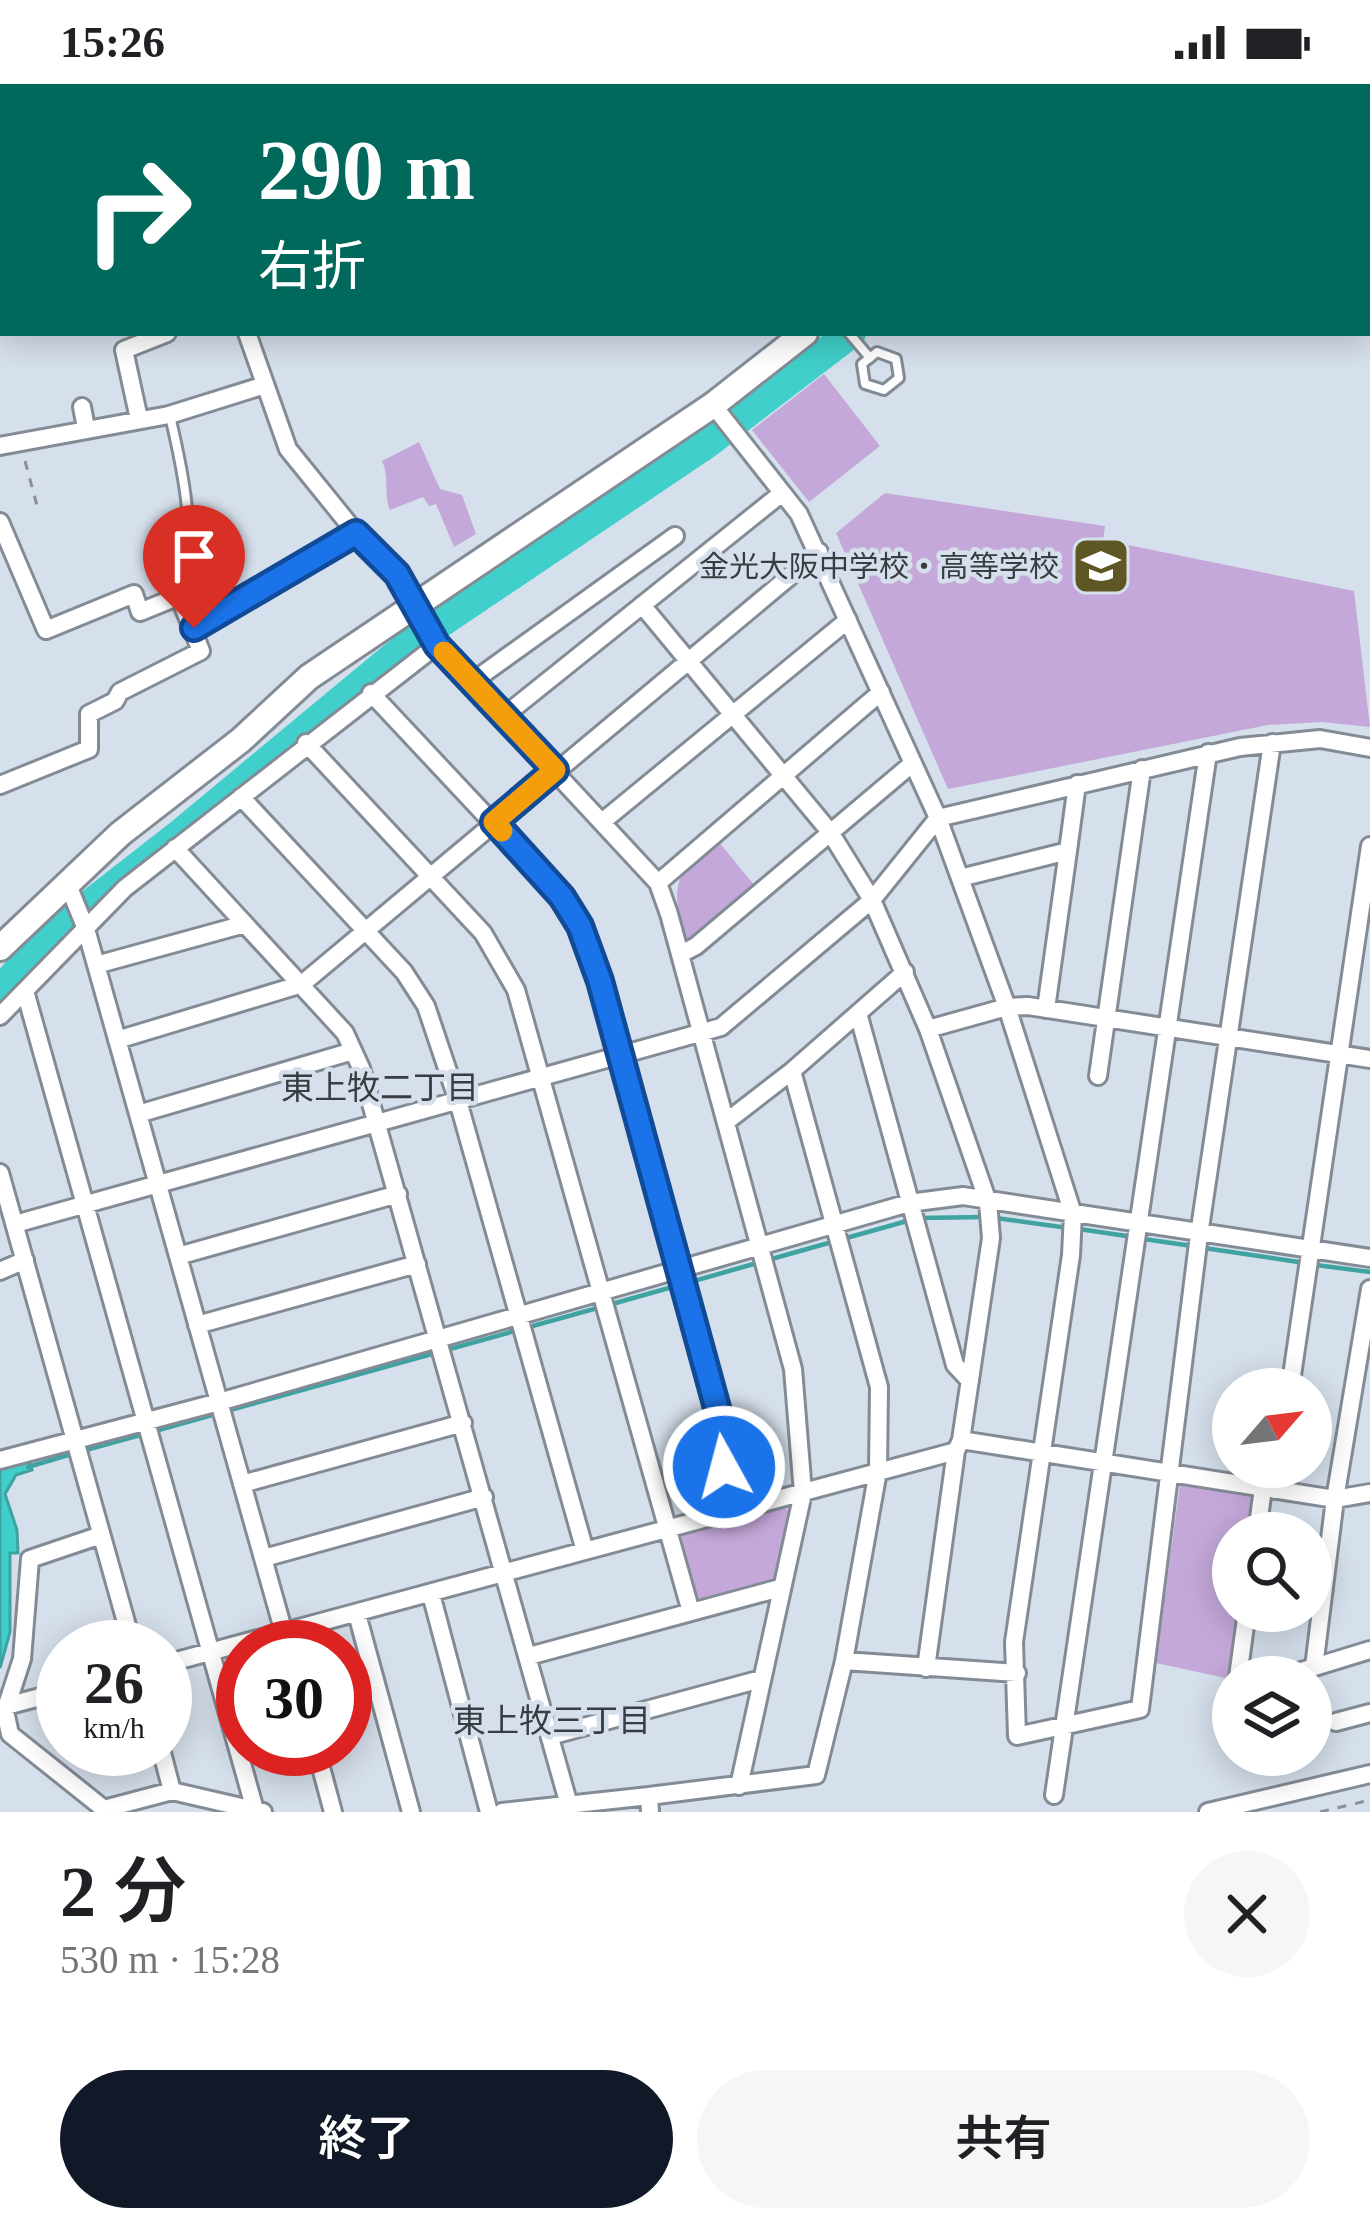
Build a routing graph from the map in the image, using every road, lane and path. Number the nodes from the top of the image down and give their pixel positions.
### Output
1 (159, 336) edge
2 (248, 336) edge
3 (802, 336) edge
4 (852, 337) edge
5 (870, 358) junction
6 (265, 385) junction
7 (82, 406) dead end
8 (716, 410) junction
9 (169, 415) junction
10 (139, 419) junction
11 (86, 428) junction
12 (5, 443) edge
13 (782, 493) junction
14 (39, 513) dead end
15 (0, 522) edge
16 (356, 533) junction
17 (675, 536) dead end
18 (819, 553) junction
19 (181, 600) junction
20 (642, 605) junction
21 (415, 606) junction
22 (848, 620) junction
23 (194, 628) junction
24 (437, 645) junction
25 (687, 661) junction
26 (472, 682) junction
27 (881, 692) junction
28 (371, 693) junction
29 (504, 716) junction
30 (732, 716) junction
31 (1272, 742) junction
32 (306, 743) junction
33 (1370, 748) edge
34 (1208, 753) junction
35 (913, 764) junction
36 (1142, 769) junction
37 (555, 770) junction
38 (781, 776) junction
39 (1077, 784) junction
40 (0, 785) edge
41 (241, 796) junction
42 (938, 818) junction
43 (602, 821) junction
44 (494, 822) junction
45 (830, 832) junction
46 (1370, 846) edge
47 (175, 848) junction
48 (1068, 851) junction
49 (430, 875) junction
50 (960, 878) junction
51 (658, 883) junction
52 (68, 885) junction
53 (872, 901) junction
54 (245, 924) junction
55 (86, 929) junction
56 (365, 930) junction
57 (0, 948) edge
58 (681, 954) junction
59 (96, 965) junction
60 (905, 972) junction
61 (302, 984) junction
62 (26, 991) junction
63 (1007, 1007) junction
64 (1046, 1009) junction
65 (858, 1013) junction
66 (0, 1016) edge
67 (1107, 1020) junction
68 (928, 1029) junction
69 (1167, 1029) junction
70 (700, 1034) junction
71 (1227, 1038) junction
72 (117, 1040) junction
73 (353, 1051) junction
74 (1337, 1054) junction
75 (620, 1056) junction
76 (1370, 1059) edge
77 (792, 1071) junction
78 (1098, 1076) dead end
79 (542, 1077) junction
80 (458, 1101) junction
81 (138, 1114) junction
82 (726, 1122) junction
83 (378, 1123) junction
84 (0, 1173) edge
85 (158, 1184) junction
86 (398, 1194) junction
87 (988, 1202) junction
88 (86, 1204) junction
89 (909, 1204) junction
90 (1073, 1214) junction
91 (15, 1224) junction
92 (835, 1225) junction
93 (1138, 1225) junction
94 (1199, 1235) junction
95 (758, 1247) junction
96 (1310, 1249) junction
97 (178, 1256) junction
98 (1370, 1258) edge
99 (25, 1260) junction
100 (418, 1264) junction
101 (0, 1270) edge
102 (679, 1270) junction
103 (1370, 1289) edge
104 (602, 1292) junction
105 (520, 1316) junction
106 (197, 1324) junction
107 (439, 1339) junction
108 (1293, 1368) edge
109 (970, 1381) junction
110 (219, 1402) junction
111 (148, 1422) junction
112 (463, 1424) junction
113 (74, 1442) junction
114 (958, 1446) junction
115 (1040, 1454) junction
116 (0, 1460) edge
117 (1103, 1464) junction
118 (878, 1471) junction
119 (1171, 1476) junction
120 (242, 1484) junction
121 (1269, 1489) junction
122 (802, 1493) junction
123 (1370, 1493) edge
124 (484, 1498) junction
125 (1335, 1498) junction
126 (1263, 1512) edge
127 (715, 1516) junction
128 (665, 1530) junction
129 (100, 1535) junction
130 (585, 1551) junction
131 (264, 1558) junction
132 (506, 1573) junction
133 (779, 1588) junction
134 (431, 1594) junction
135 (691, 1612) junction
136 (357, 1615) junction
137 (125, 1620) edge
138 (281, 1620) edge
139 (343, 1620) edge
140 (1370, 1650) edge
141 (213, 1652) junction
142 (216, 1652) edge
143 (529, 1656) junction
144 (1315, 1656) edge
145 (192, 1657) edge
146 (844, 1661) junction
147 (1332, 1662) edge
148 (926, 1667) junction
149 (1017, 1672) junction
150 (760, 1679) junction
151 (36, 1698) edge
152 (6, 1706) junction
153 (1370, 1713) edge
154 (1336, 1722) dead end
155 (1065, 1726) junction
156 (550, 1736) junction
157 (1370, 1774) edge
158 (168, 1776) edge
159 (323, 1776) edge
160 (739, 1786) junction
161 (172, 1791) junction
162 (1054, 1795) dead end
163 (1370, 1800) edge
164 (649, 1804) edge
165 (569, 1805) junction
166 (259, 1811) edge
167 (333, 1812) edge
168 (411, 1812) edge
169 (489, 1812) edge
170 (502, 1812) edge
171 (1208, 1812) edge
172 (1320, 1812) edge

1 - 10 street
2 - 6 street
3 - 8 street
4 - 5 lane
5 - 5 lane
6 - 9 street
6 - 16 street
7 - 11 street
8 - 13 street
8 - 21 street
9 - 10 street
9 - 19 lane
10 - 11 street
11 - 12 street
12 - 14 path
13 - 18 street
13 - 20 street
15 - 19 street
16 - 21 street
16 - 23 street
17 - 26 street
18 - 22 street
18 - 25 street
19 - 23 street
20 - 25 street
20 - 29 street
21 - 24 street
21 - 52 street
22 - 27 street
22 - 30 street
23 - 40 street
24 - 26 street
24 - 28 street
25 - 30 street
25 - 37 street
26 - 29 street
27 - 35 street
27 - 38 street
28 - 32 street
28 - 44 street
29 - 37 street
30 - 38 street
30 - 43 street
31 - 33 street
31 - 34 street
31 - 71 street
32 - 41 street
32 - 49 street
34 - 36 street
34 - 69 street
35 - 42 street
35 - 45 street
36 - 39 street
36 - 67 street
37 - 43 street
37 - 44 street
38 - 45 street
38 - 51 street
39 - 42 street
39 - 48 street
41 - 47 street
41 - 56 street
42 - 50 street
42 - 53 street
43 - 51 street
44 - 49 street
44 - 75 street
45 - 53 street
45 - 58 street
46 - 74 street
47 - 54 street
47 - 55 street
48 - 50 street
48 - 64 street
49 - 56 street
49 - 79 street
50 - 63 street
51 - 58 street
52 - 55 street
52 - 57 street
53 - 60 street
53 - 70 street
54 - 59 street
54 - 61 street
55 - 59 street
55 - 62 street
56 - 61 street
56 - 80 street
58 - 70 street
59 - 72 street
60 - 65 street
60 - 68 street
61 - 72 street
61 - 73 street
62 - 66 street
62 - 88 street
63 - 64 street
63 - 68 street
63 - 90 street
64 - 67 street
65 - 77 street
65 - 89 street
67 - 69 street
67 - 78 street
68 - 87 street
69 - 71 street
69 - 93 street
70 - 75 street
70 - 82 street
71 - 74 street
71 - 94 street
72 - 81 street
73 - 81 street
73 - 83 street
74 - 76 street
74 - 96 street
75 - 79 street
75 - 102 street
77 - 82 street
77 - 92 street
79 - 80 street
79 - 104 street
80 - 83 street
80 - 105 street
81 - 85 street
82 - 95 street
83 - 85 street
83 - 86 street
84 - 91 street
85 - 88 street
85 - 97 street
86 - 97 street
86 - 100 street
87 - 89 street
87 - 90 street
87 - 109 street
88 - 91 street
88 - 111 street
89 - 92 street
89 - 109 street
90 - 93 street
90 - 115 street
91 - 99 street
92 - 95 street
92 - 118 street
93 - 94 street
93 - 117 street
94 - 96 street
94 - 119 street
95 - 102 street
95 - 122 street
96 - 98 street
96 - 108 street
97 - 106 street
99 - 101 street
99 - 113 street
100 - 106 street
100 - 107 street
102 - 104 street
102 - 127 street
103 - 125 street
104 - 105 street
104 - 128 street
105 - 107 street
105 - 130 street
106 - 110 street
107 - 110 street
107 - 112 street
109 - 114 street
110 - 111 street
110 - 120 street
111 - 113 street
111 - 141 street
112 - 120 street
112 - 124 street
113 - 116 street
113 - 129 street
114 - 115 street
114 - 118 street
114 - 148 street
115 - 117 street
115 - 149 street
117 - 119 street
117 - 155 street
118 - 122 street
118 - 146 street
119 - 121 street
119 - 155 street
120 - 131 street
121 - 125 street
121 - 126 street
122 - 127 street
122 - 133 street
123 - 125 street
124 - 131 street
124 - 132 street
125 - 144 street
127 - 128 street
128 - 130 street
128 - 135 street
129 - 137 street
129 - 152 street
130 - 132 street
131 - 138 street
132 - 134 street
132 - 143 street
133 - 135 street
133 - 150 street
134 - 136 street
134 - 169 street
135 - 143 street
136 - 139 street
136 - 168 street
140 - 147 street
141 - 142 street
141 - 145 street
141 - 166 street
143 - 156 street
146 - 148 street
146 - 160 street
148 - 149 street
149 - 155 street
150 - 156 street
150 - 160 street
151 - 152 street
152 - 161 street
153 - 154 street
155 - 162 street
156 - 165 street
157 - 171 street
158 - 161 street
159 - 167 street
160 - 164 street
161 - 166 street
163 - 172 path
164 - 165 street
165 - 170 street

